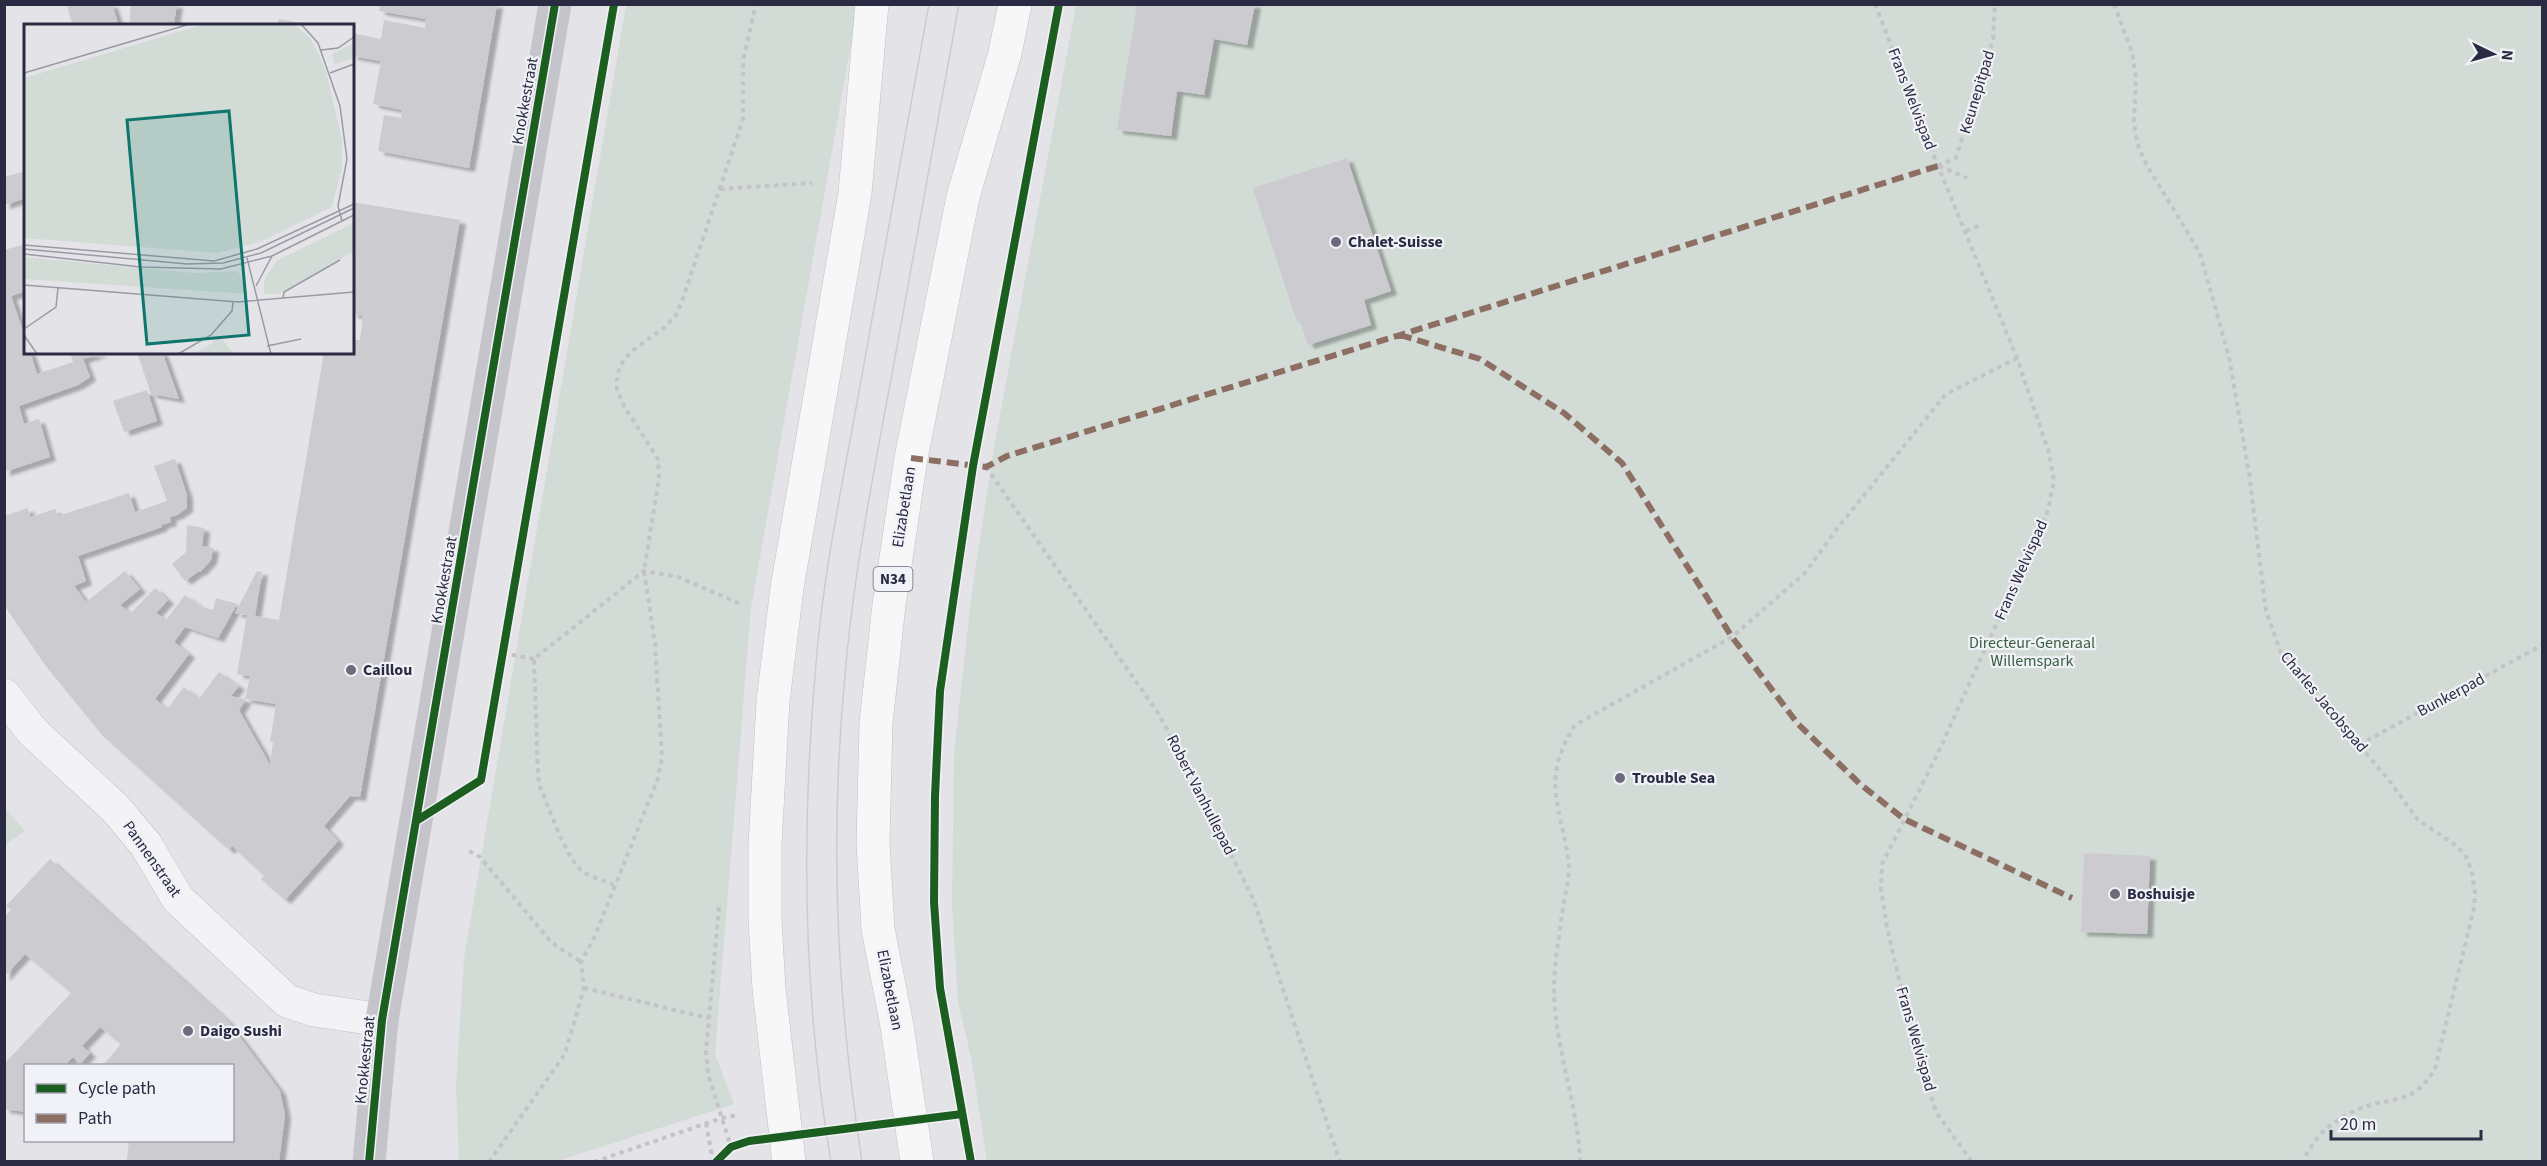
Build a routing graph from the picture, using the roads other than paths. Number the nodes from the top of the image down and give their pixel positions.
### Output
1 (555, 4) edge
2 (872, 4) edge
3 (1015, 4) edge
4 (4, 695) edge
5 (382, 1020) junction
6 (787, 1148) edge
7 (369, 1161) edge
8 (917, 1161) edge

1 - 5 street, Knokkestraat
2 - 6 main road
3 - 8 main road, Elizabetlaan / N34
4 - 5 street, Pannenstraat
5 - 7 street, Knokkestraat

